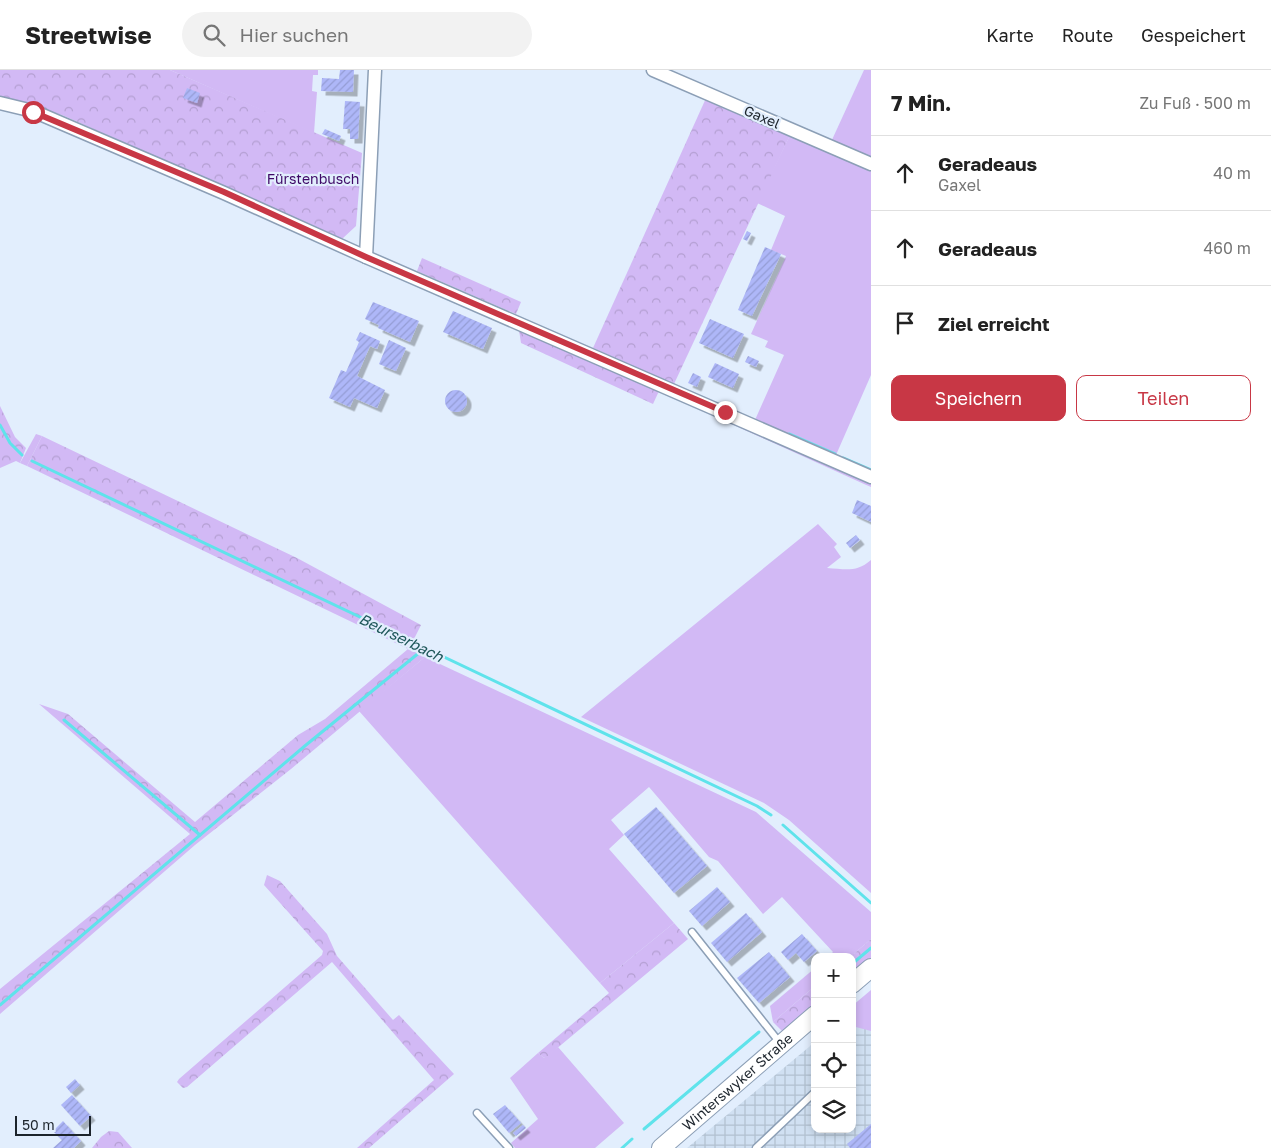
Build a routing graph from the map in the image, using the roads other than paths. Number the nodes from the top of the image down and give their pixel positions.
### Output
1 (375, 70) edge
2 (653, 70) edge
3 (0, 103) edge
4 (871, 164) edge
5 (366, 257) junction
6 (871, 477) edge
7 (692, 932) dead end
8 (871, 968) edge
9 (856, 981) edge
10 (811, 1018) edge
11 (781, 1044) junction
12 (811, 1096) edge
13 (477, 1113) dead end
14 (509, 1148) edge
15 (661, 1148) edge
16 (756, 1148) edge

1 - 5 street
2 - 4 street, Gaxel
3 - 5 street
5 - 6 street
7 - 11 lane
8 - 9 street
10 - 11 street, Winterswyker Straße
11 - 15 street, Winterswyker Straße
12 - 16 lane
13 - 14 lane

